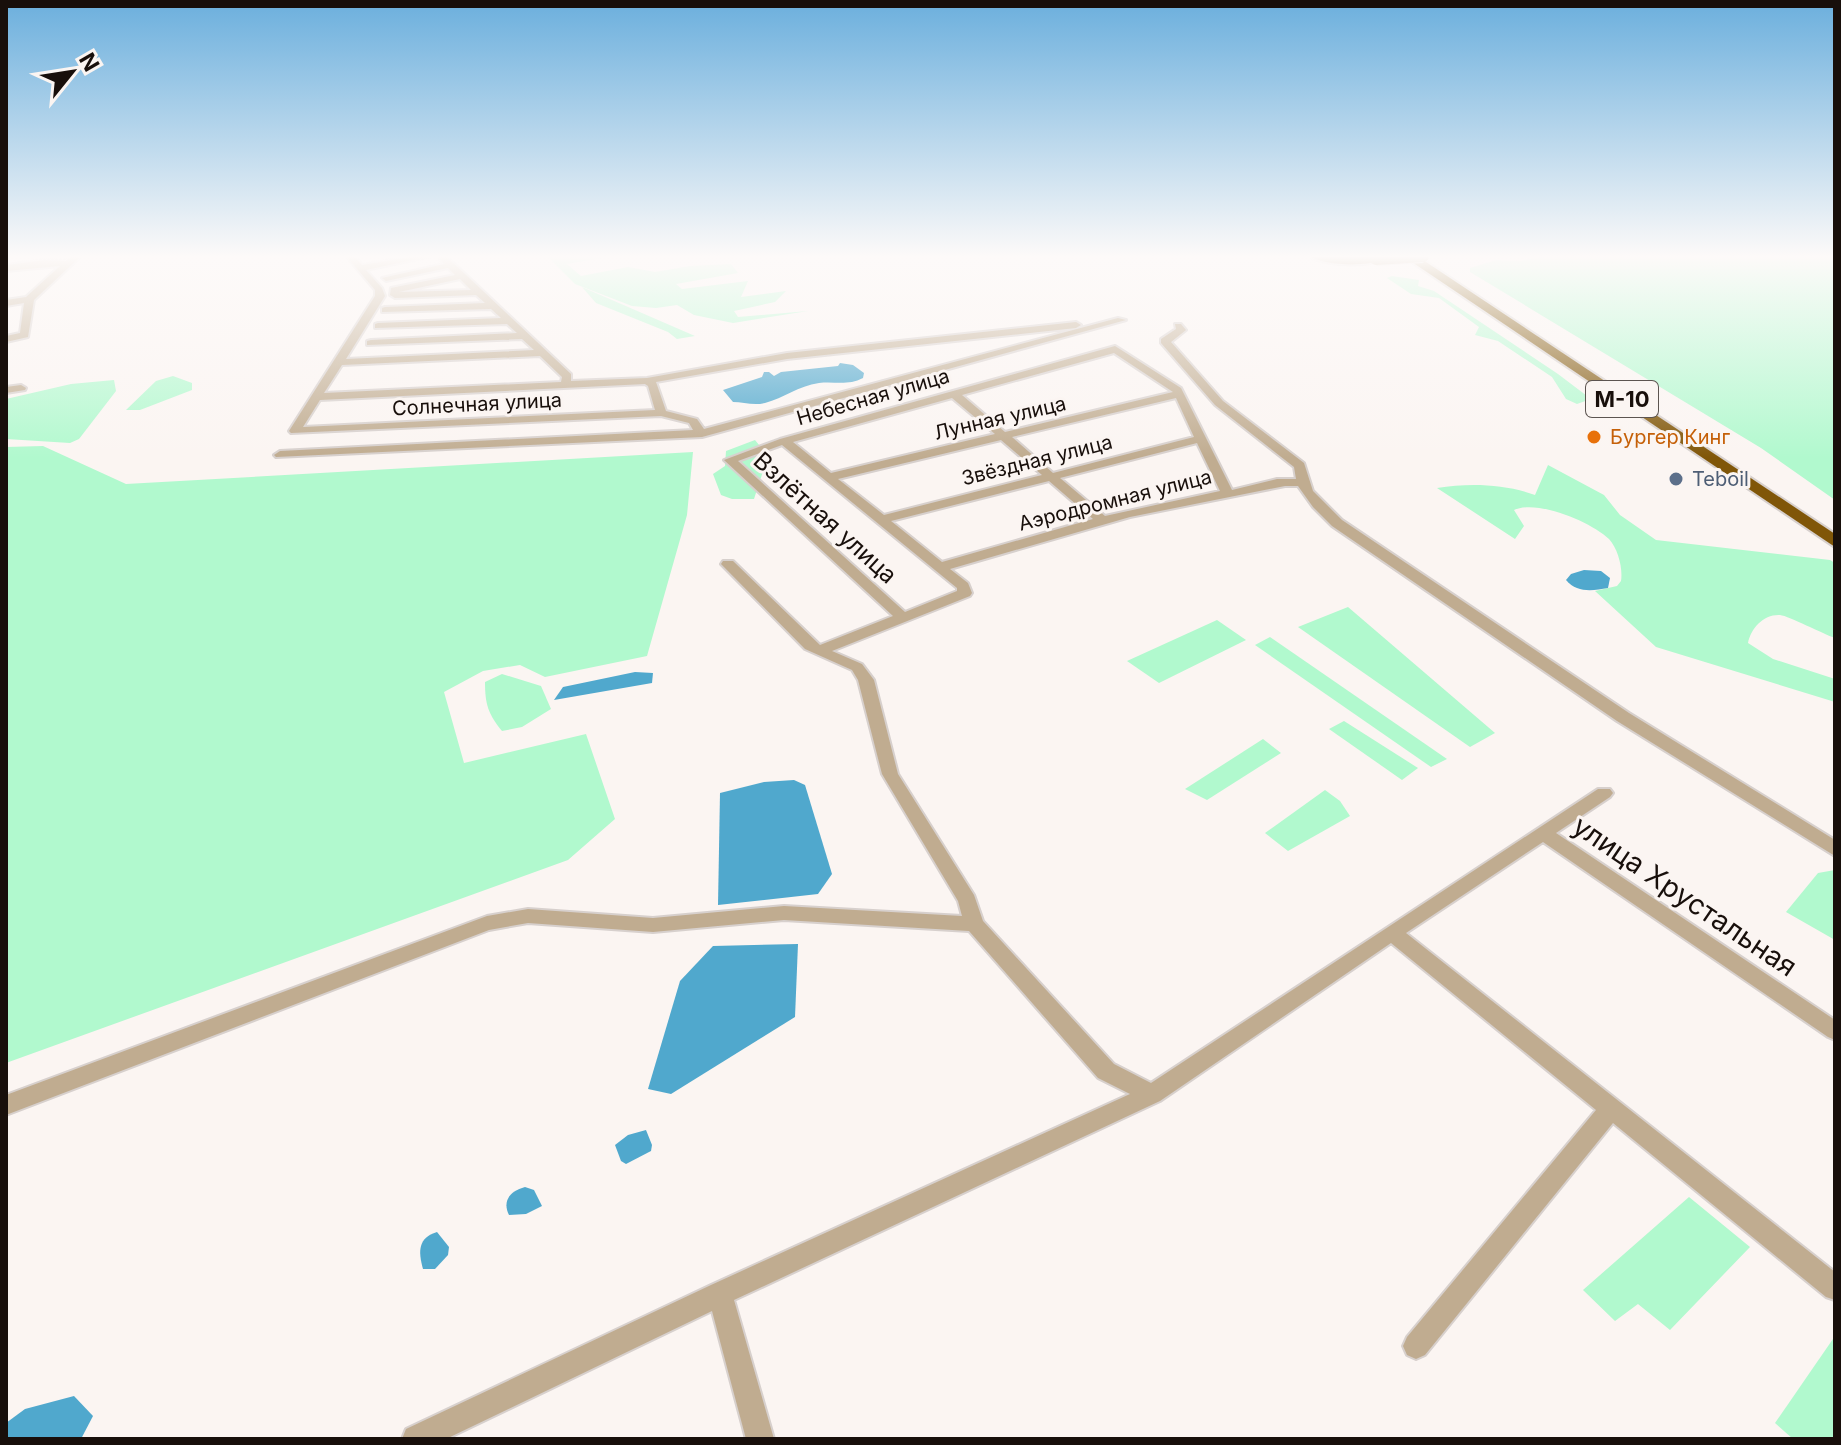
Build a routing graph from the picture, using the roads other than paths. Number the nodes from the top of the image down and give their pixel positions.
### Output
1 (26, 323) edge
2 (363, 323) edge
3 (445, 323) edge
4 (511, 323) edge
5 (1089, 323) edge
6 (1108, 323) edge
7 (1509, 323) edge
8 (1524, 323) edge
9 (378, 326) dead end
10 (1178, 326) dead end
11 (524, 336) junction
12 (6, 339) edge
13 (371, 343) dead end
14 (542, 353) junction
15 (338, 362) junction
16 (647, 381) junction
17 (565, 386) junction
18 (21, 388) dead end
19 (6, 390) edge
20 (953, 393) junction
21 (1180, 394) junction
22 (316, 397) junction
23 (661, 413) junction
24 (702, 434) junction
25 (1003, 436) junction
26 (1201, 439) junction
27 (784, 441) junction
28 (743, 453) joint
29 (280, 455) dead end
30 (829, 477) junction
31 (1050, 477) junction
32 (1300, 483) junction
33 (1227, 492) junction
34 (884, 519) junction
35 (1104, 522) junction
36 (1835, 530) edge
37 (1835, 542) edge
38 (728, 564) dead end
39 (941, 567) junction
40 (903, 618) junction
41 (818, 651) junction
42 (1604, 793) dead end
43 (1544, 834) junction
44 (1835, 849) edge
45 (974, 924) junction
46 (1392, 933) junction
47 (1835, 1031) edge
48 (1152, 1094) junction
49 (6, 1105) edge
50 (1611, 1109) junction
51 (1835, 1288) edge
52 (720, 1294) junction
53 (1416, 1346) dead end
54 (416, 1439) edge
55 (760, 1439) edge

1 - 12 street
2 - 15 street
3 - 9 street
4 - 11 street
5 - 16 street
6 - 24 street
7 - 37 highway, М-10
8 - 36 highway, М-10
10 - 32 street
11 - 13 street
11 - 14 street
14 - 15 street
14 - 17 street
15 - 22 street
16 - 17 street
16 - 23 street
17 - 22 street
18 - 19 street
20 - 21 street, Небесная улица
20 - 25 street
20 - 27 street, Небесная улица
21 - 25 street, Лунная улица
21 - 26 street
22 - 23 street, Солнечная улица
23 - 24 street
24 - 29 street
25 - 30 street, Лунная улица
25 - 31 street
26 - 31 street, Звёздная улица
26 - 33 street
27 - 28 street, Небесная улица
27 - 30 street
28 - 40 street, Взлётная улица
30 - 34 street
31 - 34 street, Звёздная улица
31 - 35 street
32 - 33 street, Аэродромная улица
32 - 44 street
33 - 35 street, Аэродромная улица
34 - 39 street
35 - 39 street, Аэродромная улица
38 - 41 street
39 - 40 street
40 - 41 street
41 - 45 street
42 - 43 street
43 - 46 street
43 - 47 street, улица Хрустальная
45 - 48 street
45 - 49 street
46 - 48 street
46 - 50 street
48 - 52 street
50 - 51 street
50 - 53 street
52 - 54 street
52 - 55 street

